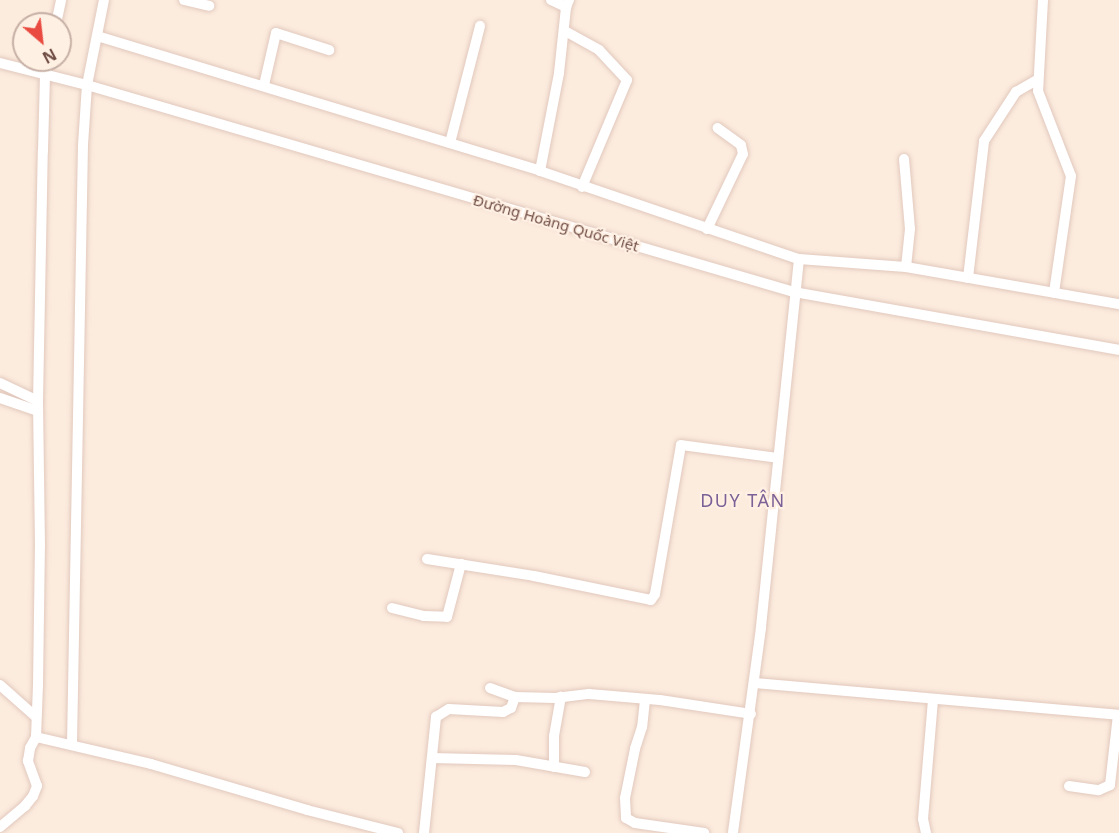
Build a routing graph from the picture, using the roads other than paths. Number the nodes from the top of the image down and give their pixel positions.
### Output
1 (105, 0) edge
2 (184, 0) edge
3 (551, 0) edge
4 (1043, 0) edge
5 (568, 3) edge
6 (209, 6) dead end
7 (480, 26) dead end
8 (565, 31) junction
9 (97, 36) junction
10 (329, 50) dead end
11 (0, 63) edge
12 (46, 72) edge
13 (45, 75) junction
14 (1037, 80) junction
15 (87, 85) junction
16 (264, 85) junction
17 (718, 128) dead end
18 (450, 143) junction
19 (904, 159) dead end
20 (540, 171) junction
21 (582, 186) junction
22 (707, 229) junction
23 (798, 263) junction
24 (906, 267) junction
25 (968, 278) junction
26 (794, 288) junction
27 (1054, 293) junction
28 (1119, 304) edge
29 (1119, 350) edge
30 (0, 383) edge
31 (0, 398) edge
32 (38, 406) junction
33 (778, 458) junction
34 (427, 559) dead end
35 (461, 564) junction
36 (393, 608) dead end
37 (754, 683) junction
38 (0, 685) edge
39 (490, 688) dead end
40 (515, 697) junction
41 (561, 697) junction
42 (933, 699) junction
43 (645, 700) junction
44 (751, 714) junction
45 (1118, 715) edge
46 (36, 717) junction
47 (36, 736) junction
48 (72, 744) junction
49 (432, 759) junction
50 (554, 767) junction
51 (585, 772) dead end
52 (1069, 786) dead end
53 (0, 827) edge
54 (398, 833) edge
55 (423, 833) edge
56 (704, 833) edge
57 (733, 833) edge
58 (926, 833) edge

1 - 9 street
2 - 6 street
3 - 5 street
4 - 14 street
5 - 8 street
7 - 18 street
8 - 20 street
8 - 21 street
9 - 15 street
9 - 16 street
10 - 16 street
11 - 13 street, Đường Hoàng Quốc Việt
12 - 13 street
13 - 15 street, Đường Hoàng Quốc Việt
13 - 32 street
14 - 25 street
14 - 27 street
15 - 26 street, Đường Hoàng Quốc Việt
15 - 48 street
16 - 18 street
17 - 22 street
18 - 20 street
19 - 24 street
20 - 21 street
21 - 22 street
22 - 23 street
23 - 24 street
23 - 26 street
24 - 25 street
25 - 27 street
26 - 29 street, Đường Hoàng Quốc Việt
26 - 33 street
27 - 28 street
30 - 32 street
31 - 32 street
32 - 46 street
33 - 35 street
33 - 37 street
34 - 35 street
35 - 36 street
37 - 42 street
37 - 44 street
38 - 46 street
39 - 40 street
40 - 41 street
40 - 49 street
41 - 43 street
41 - 50 street
42 - 45 street
42 - 58 street
43 - 44 street
43 - 56 street
44 - 57 street
45 - 52 street
46 - 47 street
47 - 48 street
47 - 53 street
48 - 54 street
49 - 50 street
49 - 55 street
50 - 51 street

